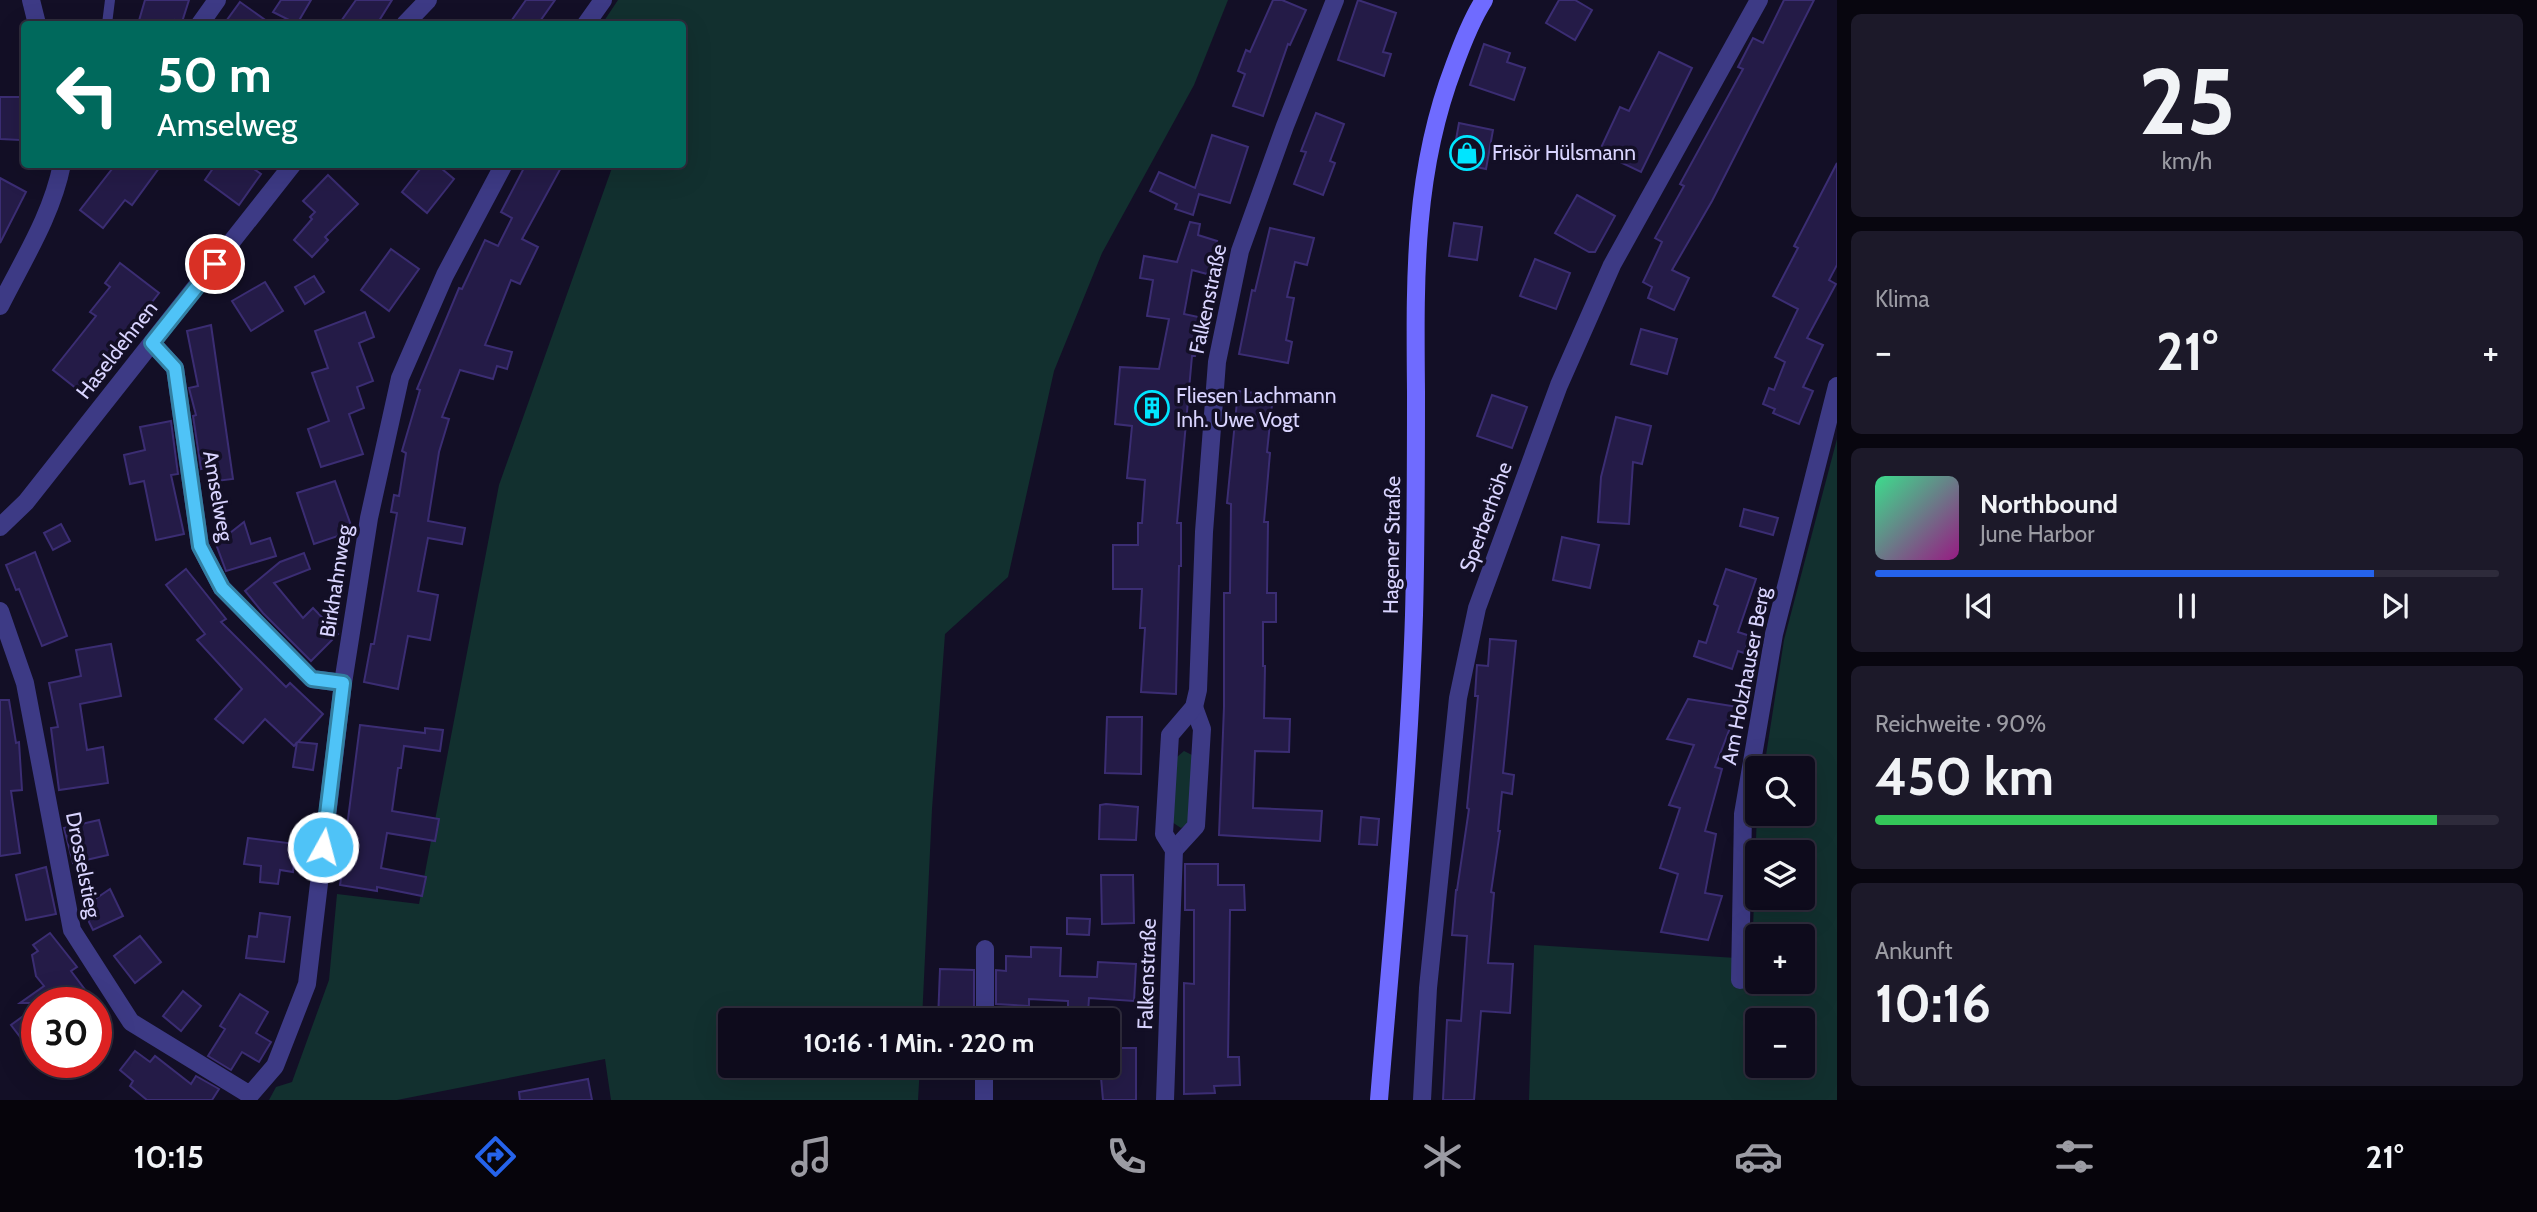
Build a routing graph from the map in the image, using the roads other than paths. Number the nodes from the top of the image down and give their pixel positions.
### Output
1 (31, 0) edge
2 (110, 0) edge
3 (217, 0) edge
4 (428, 0) edge
5 (603, 0) edge
6 (1335, 0) edge
7 (1484, 0) edge
8 (1759, 0) edge
9 (36, 21) edge
10 (107, 21) edge
11 (202, 21) edge
12 (408, 21) edge
13 (588, 21) edge
14 (60, 168) edge
15 (290, 168) edge
16 (502, 168) edge
17 (0, 306) edge
18 (152, 343) junction
19 (1837, 386) edge
20 (0, 527) edge
21 (0, 611) edge
22 (343, 683) junction
23 (1194, 707) junction
24 (1174, 850) junction
25 (985, 949) dead end
26 (1740, 980) dead end
27 (985, 1008) edge
28 (275, 1066) joint
29 (984, 1078) edge
30 (984, 1100) edge
31 (1165, 1100) edge
32 (1379, 1100) edge
33 (1422, 1100) edge

1 - 9 street
2 - 10 lane
3 - 11 street
4 - 12 street
5 - 13 street
6 - 23 street, Falkenstraße
7 - 32 main road, Hagener Straße
8 - 33 street, Sperberhöhe
14 - 17 street
15 - 18 street, Haseldehnen
16 - 22 street, Birkhahnweg
18 - 20 street, Haseldehnen
18 - 22 street, Amselweg
19 - 26 street, Am Holzhauser Berg
21 - 28 street, Drosselstieg
22 - 28 street, Birkhahnweg
23 - 24 street, Falkenstraße
23 - 24 street, Falkenstraße
24 - 31 street, Falkenstraße
25 - 27 street
29 - 30 street

